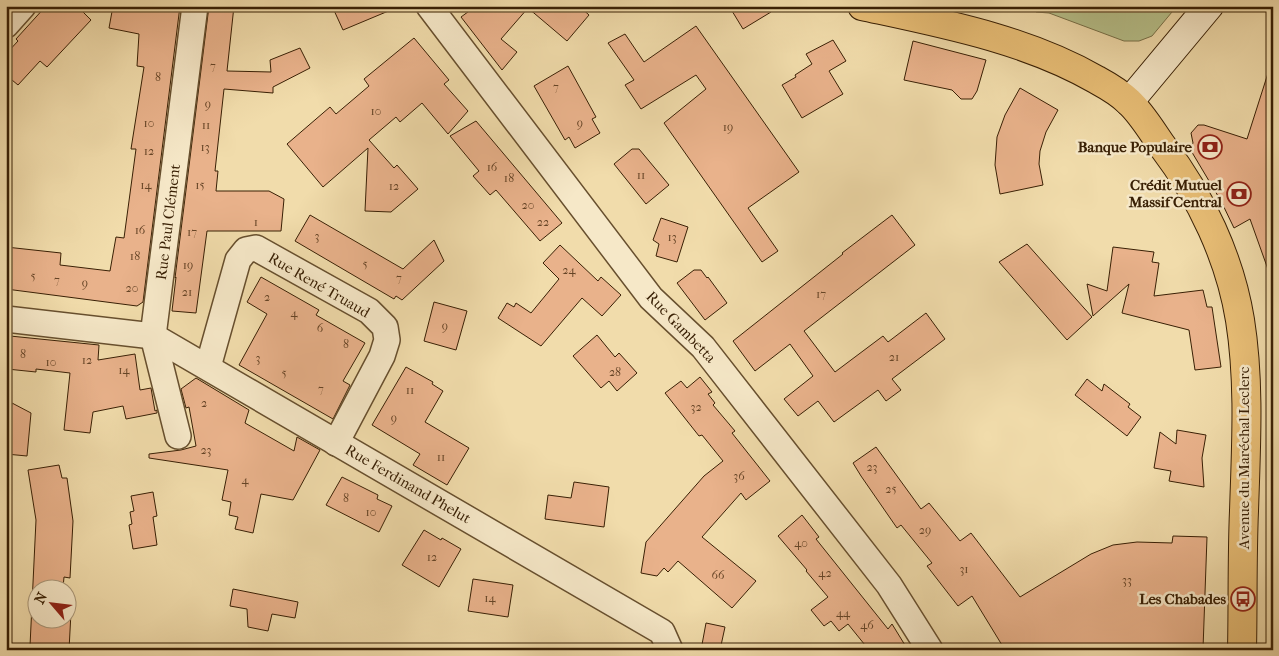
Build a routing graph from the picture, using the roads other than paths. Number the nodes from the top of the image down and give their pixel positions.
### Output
1 (23, 6) edge
2 (195, 6) edge
3 (429, 6) edge
4 (862, 6) edge
5 (1209, 6) edge
6 (6, 25) edge
7 (1130, 102) junction
8 (6, 319) edge
9 (154, 336) junction
10 (208, 367) junction
11 (178, 436) dead end
12 (336, 443) junction
13 (666, 641) edge
14 (930, 650) edge
15 (1242, 650) edge

1 - 6 street
2 - 9 street, Rue Paul Clément
3 - 14 street, Rue Gambetta
4 - 7 main road, Avenue du Maréchal Leclerc
5 - 7 main road
7 - 15 main road, Avenue du Maréchal Leclerc
8 - 9 street
9 - 10 street, Rue Ferdinand Phelut
9 - 11 street, Rue Paul Clément
10 - 12 street, Rue Ferdinand Phelut
10 - 12 street, Rue René Truaud
12 - 13 street, Rue Ferdinand Phelut

